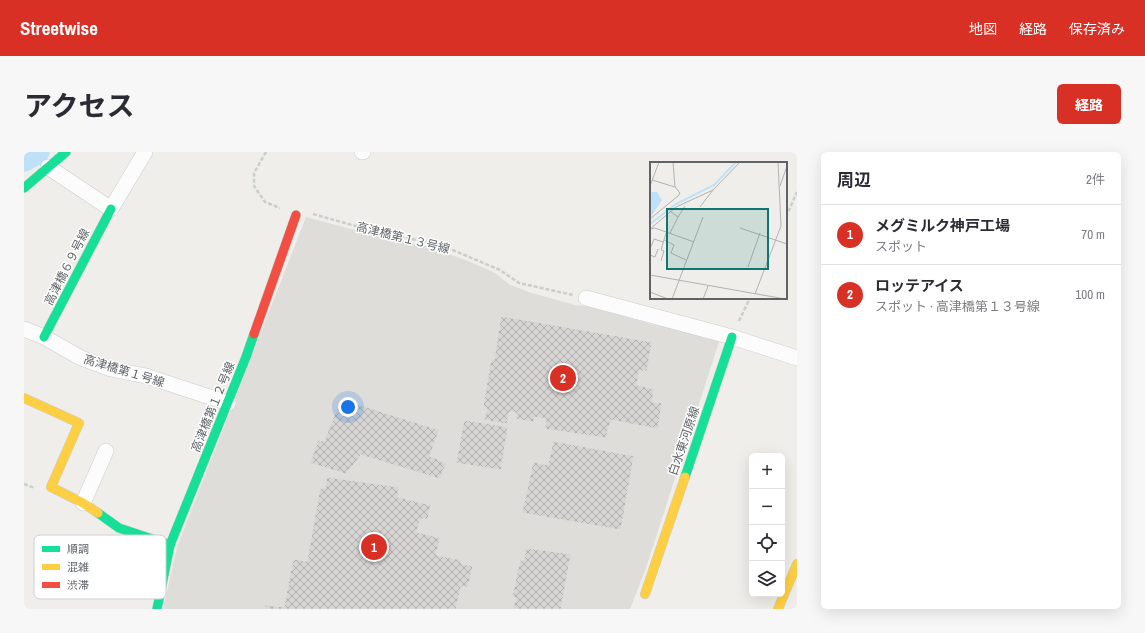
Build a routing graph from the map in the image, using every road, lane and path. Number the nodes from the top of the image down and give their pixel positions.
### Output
1 (66, 152) edge
2 (145, 152) edge
3 (266, 152) edge
4 (48, 167) junction
5 (24, 188) edge
6 (797, 192) edge
7 (110, 209) junction
8 (787, 214) edge
9 (296, 215) junction
10 (586, 298) joint
11 (750, 299) edge
12 (24, 329) edge
13 (44, 337) junction
14 (732, 337) junction
15 (797, 358) edge
16 (24, 398) edge
17 (228, 403) junction
18 (106, 451) dead end
19 (83, 503) junction
20 (140, 535) edge
21 (166, 544) edge
22 (170, 545) junction
23 (797, 564) edge
24 (166, 565) edge
25 (645, 594) dead end
26 (159, 599) edge
27 (157, 609) edge
28 (778, 609) edge

1 - 4 street
2 - 7 street
3 - 9 path, 高津橋第１３号線
4 - 5 street
4 - 7 street
6 - 8 path
7 - 13 street, 高津橋６９号線
9 - 10 path, 高津橋第１３号線
9 - 17 street, 高津橋第１２号線
10 - 14 street
11 - 14 path
12 - 13 street, 高津橋第１号線
13 - 17 street, 高津橋第１号線
14 - 15 street
14 - 25 street, 白水東河原線
16 - 19 street
17 - 22 street, 高津橋第１２号線
18 - 19 street
19 - 20 street
21 - 22 street
22 - 24 street, 高津橋第１２号線
23 - 28 street
26 - 27 street, 高津橋第１２号線

